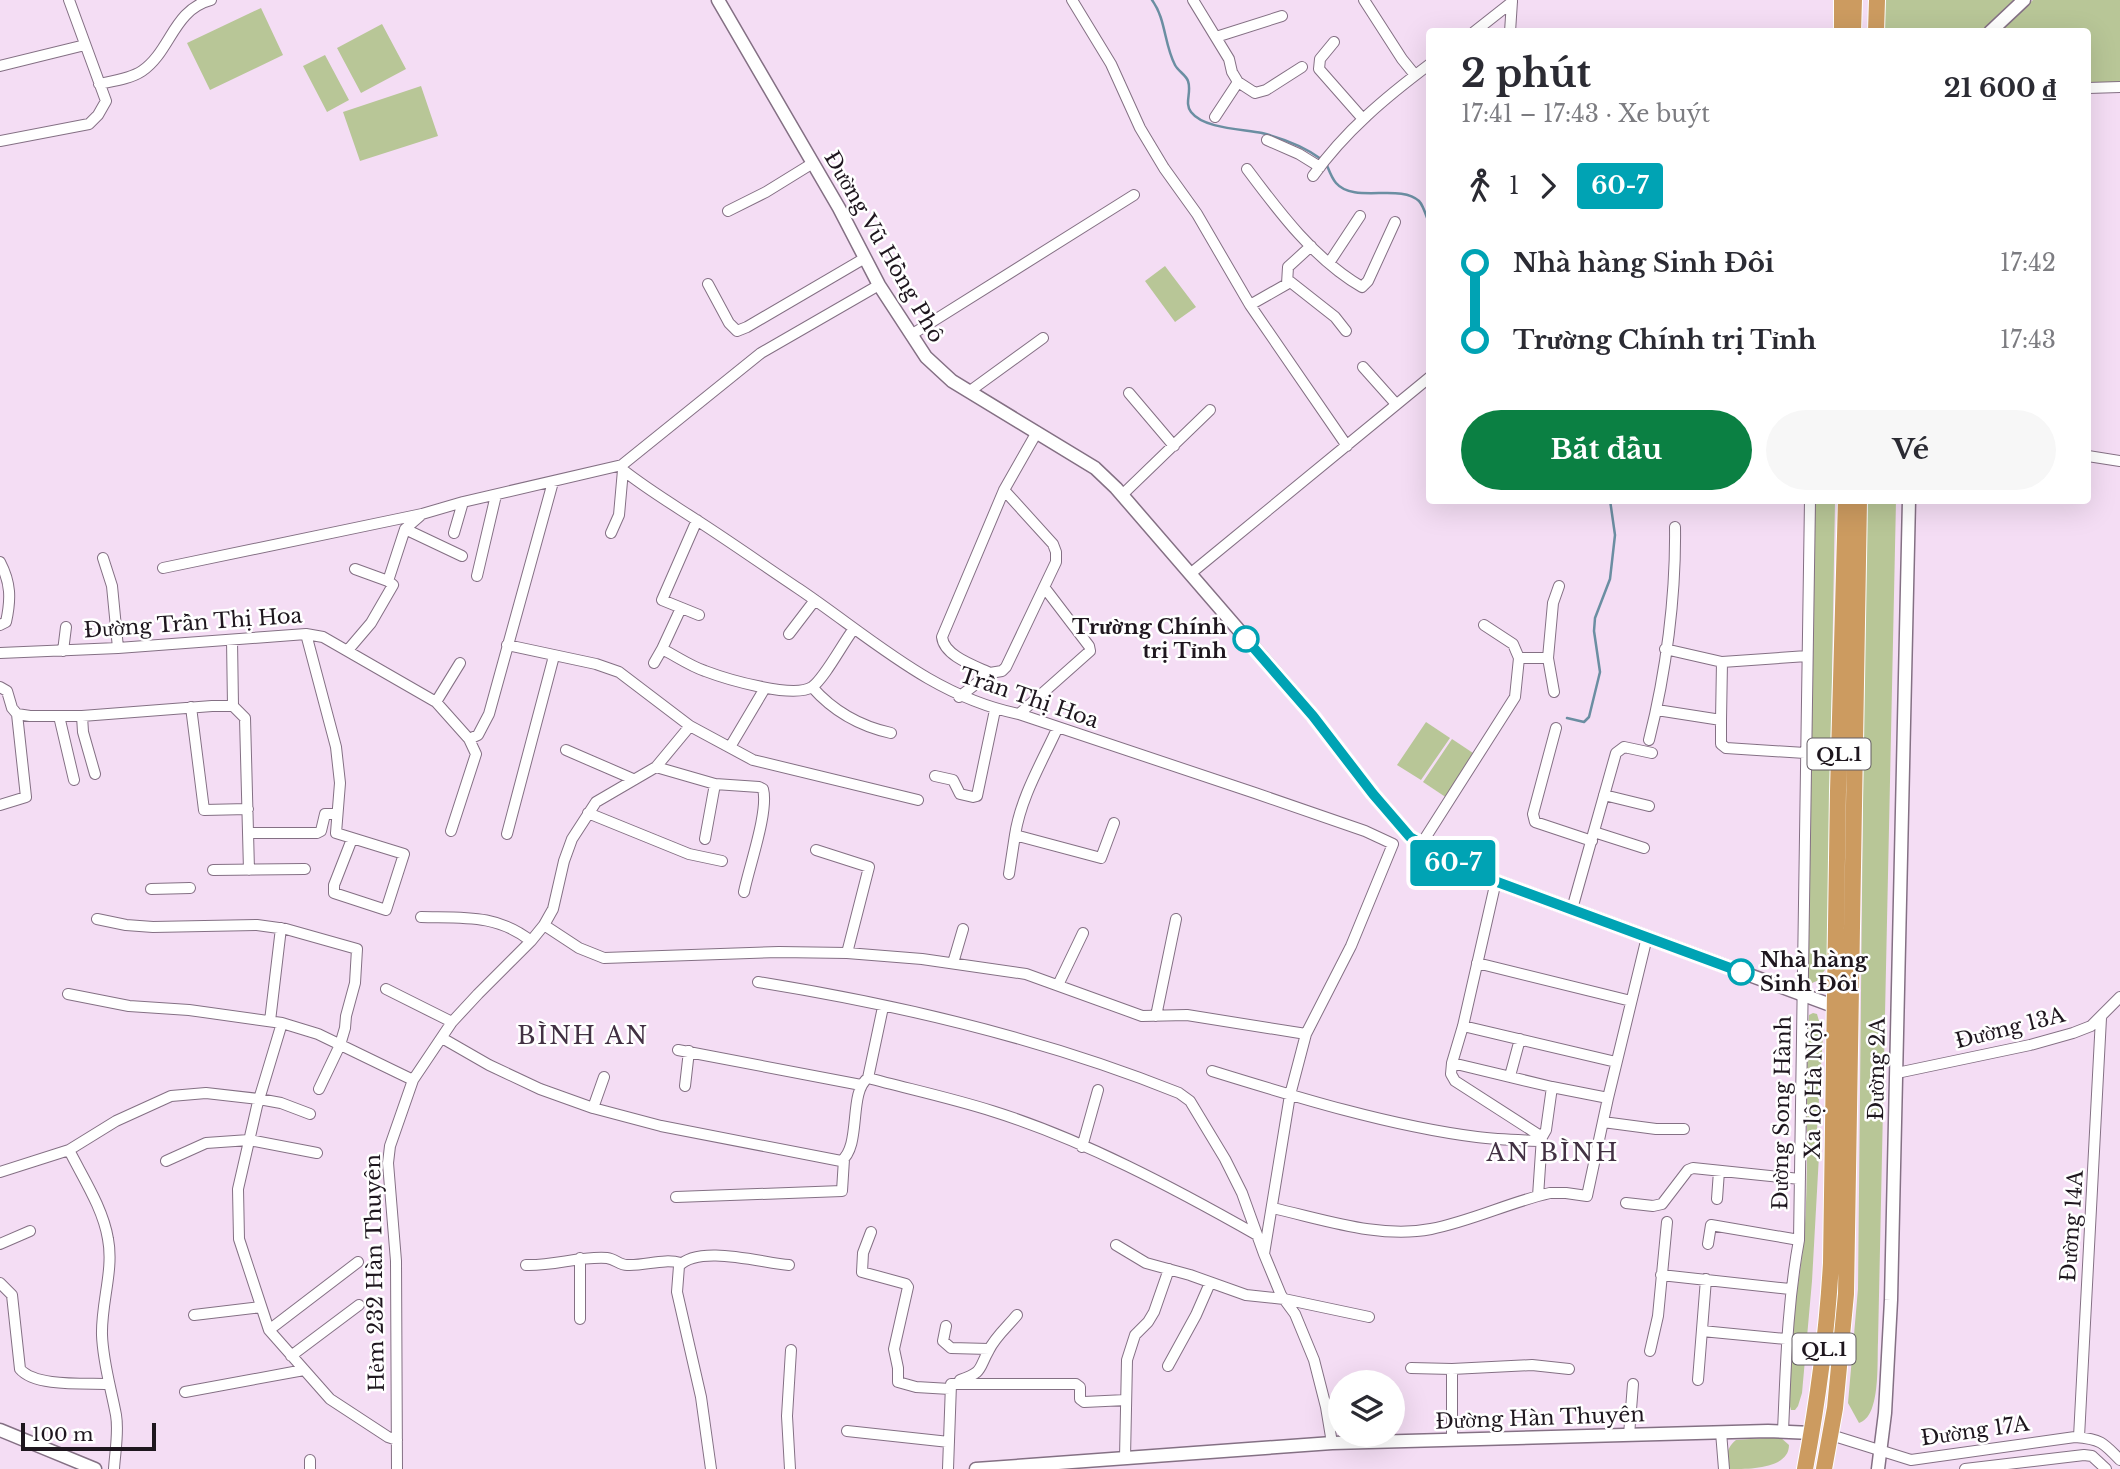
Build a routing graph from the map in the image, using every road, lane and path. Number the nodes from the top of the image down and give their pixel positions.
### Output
1 (69, 0) edge
2 (211, 0) edge
3 (718, 0) edge
4 (1072, 0) edge
5 (1193, 0) edge
6 (1364, 0) edge
7 (1842, 0) edge
8 (1854, 0) edge
9 (1867, 0) edge
10 (1877, 0) edge
11 (2024, 0) edge
12 (1512, 1) edge
13 (1282, 16) dead end
14 (1479, 28) edge
15 (1510, 28) edge
16 (1842, 28) edge
17 (1853, 28) edge
18 (1866, 28) edge
19 (1876, 28) edge
20 (1994, 28) edge
21 (1216, 37) junction
22 (1334, 42) dead end
23 (85, 45) junction
24 (0, 66) edge
25 (1302, 67) dead end
26 (1426, 67) edge
27 (1415, 75) junction
28 (1238, 82) junction
29 (99, 84) junction
30 (2120, 87) edge
31 (2091, 88) edge
32 (1215, 117) dead end
33 (1363, 119) junction
34 (1267, 140) dead end
35 (0, 141) edge
36 (813, 163) junction
37 (1320, 167) junction
38 (1247, 169) dead end
39 (1313, 176) dead end
40 (1134, 195) dead end
41 (728, 211) dead end
42 (1360, 216) dead end
43 (1395, 222) dead end
44 (1311, 246) junction
45 (866, 258) junction
46 (1329, 263) junction
47 (1288, 280) junction
48 (708, 284) dead end
49 (879, 285) junction
50 (1250, 305) junction
51 (1346, 331) dead end
52 (911, 335) junction
53 (1043, 338) dead end
54 (1363, 367) dead end
55 (1426, 380) edge
56 (970, 391) junction
57 (1129, 393) dead end
58 (1396, 404) junction
59 (1210, 410) dead end
60 (1037, 432) junction
61 (1174, 446) junction
62 (1347, 446) junction
63 (2091, 456) edge
64 (2120, 461) edge
65 (623, 468) junction
66 (553, 482) junction
67 (1004, 491) junction
68 (496, 495) junction
69 (1122, 495) junction
70 (463, 502) junction
71 (1810, 504) edge
72 (1846, 504) edge
73 (1859, 504) edge
74 (1909, 504) edge
75 (422, 514) junction
76 (697, 520) junction
77 (1675, 527) dead end
78 (405, 529) junction
79 (454, 533) dead end
80 (611, 533) dead end
81 (462, 556) dead end
82 (103, 558) dead end
83 (0, 562) edge
84 (163, 568) dead end
85 (355, 569) dead end
86 (1190, 574) junction
87 (477, 576) dead end
88 (388, 581) junction
89 (1559, 586) dead end
90 (1044, 587) junction
91 (815, 600) junction
92 (681, 608) junction
93 (699, 615) dead end
94 (0, 625) edge
95 (1484, 625) dead end
96 (66, 627) dead end
97 (853, 629) junction
98 (306, 634) junction
99 (789, 634) dead end
100 (232, 640) junction
101 (508, 645) junction
102 (118, 648) junction
103 (662, 649) junction
104 (1665, 649) junction
105 (348, 650) junction
106 (63, 651) junction
107 (0, 653) edge
108 (554, 656) junction
109 (1807, 656) junction
110 (1519, 658) junction
111 (1548, 658) junction
112 (1722, 662) junction
113 (460, 663) dead end
114 (654, 663) dead end
115 (990, 673) junction
116 (0, 687) edge
117 (813, 687) junction
118 (765, 688) junction
119 (1554, 692) dead end
120 (959, 696) junction
121 (436, 702) junction
122 (233, 706) junction
123 (191, 707) junction
124 (995, 710) junction
125 (1657, 710) junction
126 (18, 714) junction
127 (1019, 715) junction
128 (59, 716) junction
129 (82, 716) junction
130 (1721, 720) junction
131 (690, 726) junction
132 (1556, 728) dead end
133 (1057, 729) junction
134 (891, 733) dead end
135 (469, 739) junction
136 (1649, 740) dead end
137 (730, 747) junction
138 (566, 750) dead end
139 (1652, 753) dead end
140 (1805, 754) junction
141 (656, 767) junction
142 (95, 774) dead end
143 (935, 776) dead end
144 (633, 779) junction
145 (74, 780) dead end
146 (715, 784) junction
147 (1604, 795) junction
148 (918, 800) dead end
149 (0, 805) edge
150 (1649, 806) dead end
151 (248, 809) junction
152 (588, 813) junction
153 (337, 814) junction
154 (1114, 823) dead end
155 (451, 831) dead end
156 (248, 833) junction
157 (507, 834) dead end
158 (1015, 835) junction
159 (1593, 836) junction
160 (1410, 837) junction
161 (352, 839) junction
162 (705, 839) dead end
163 (1393, 844) junction
164 (1422, 844) junction
165 (1644, 848) dead end
166 (816, 850) dead end
167 (722, 861) dead end
168 (304, 869) dead end
169 (213, 870) dead end
170 (249, 870) junction
171 (1009, 874) dead end
172 (1496, 881) junction
173 (190, 888) dead end
174 (151, 889) dead end
175 (744, 892) dead end
176 (1572, 909) junction
177 (421, 916) dead end
178 (97, 919) dead end
179 (1176, 919) dead end
180 (544, 925) junction
181 (281, 928) junction
182 (963, 929) dead end
183 (1083, 933) dead end
184 (1647, 937) junction
185 (531, 941) junction
186 (848, 953) junction
187 (953, 963) junction
188 (1477, 963) junction
189 (758, 982) dead end
190 (1058, 985) junction
191 (386, 989) dead end
192 (68, 994) dead end
193 (1804, 995) junction
194 (2120, 997) edge
195 (1631, 1001) junction
196 (883, 1007) junction
197 (1836, 1007) junction
198 (1156, 1016) junction
199 (2101, 1018) junction
200 (270, 1021) junction
201 (452, 1022) junction
202 (282, 1023) junction
203 (1463, 1026) junction
204 (1306, 1034) junction
205 (442, 1038) junction
206 (1520, 1039) junction
207 (340, 1045) junction
208 (1616, 1062) junction
209 (1452, 1063) junction
210 (1212, 1071) dead end
211 (1897, 1073) junction
212 (1510, 1076) junction
213 (604, 1077) dead end
214 (413, 1080) junction
215 (864, 1082) junction
216 (685, 1086) dead end
217 (1552, 1087) junction
218 (319, 1089) dead end
219 (1098, 1090) dead end
220 (1290, 1095) junction
221 (1608, 1098) junction
222 (259, 1099) junction
223 (593, 1108) junction
224 (310, 1114) dead end
225 (1603, 1122) junction
226 (1684, 1129) dead end
227 (1542, 1139) junction
228 (249, 1140) junction
229 (1082, 1146) junction
230 (69, 1150) junction
231 (317, 1153) dead end
232 (844, 1159) junction
233 (166, 1161) dead end
234 (1719, 1171) junction
235 (0, 1172) edge
236 (1800, 1179) junction
237 (1538, 1196) junction
238 (676, 1197) dead end
239 (1717, 1199) dead end
240 (1626, 1203) dead end
241 (1272, 1209) junction
242 (1667, 1222) dead end
243 (30, 1231) dead end
244 (871, 1232) dead end
245 (1256, 1235) junction
246 (1799, 1240) junction
247 (0, 1244) edge
248 (1708, 1244) dead end
249 (1116, 1245) dead end
250 (1264, 1254) junction
251 (580, 1258) junction
252 (358, 1262) dead end
253 (681, 1263) junction
254 (526, 1265) dead end
255 (789, 1265) dead end
256 (1169, 1269) junction
257 (1661, 1275) junction
258 (1706, 1279) junction
259 (1210, 1283) junction
260 (2, 1286) edge
261 (1790, 1289) junction
262 (1284, 1299) junction
263 (359, 1305) dead end
264 (261, 1307) junction
265 (194, 1315) dead end
266 (1017, 1315) dead end
267 (1369, 1317) dead end
268 (580, 1319) dead end
269 (946, 1326) dead end
270 (270, 1330) junction
271 (1702, 1331) junction
272 (1786, 1339) junction
273 (989, 1349) junction
274 (791, 1350) dead end
275 (1650, 1351) dead end
276 (291, 1356) junction
277 (1168, 1366) dead end
278 (1411, 1368) dead end
279 (1452, 1368) junction
280 (1569, 1368) dead end
281 (304, 1370) junction
282 (1698, 1380) dead end
283 (108, 1384) junction
284 (1633, 1384) dead end
285 (951, 1386) junction
286 (185, 1392) dead end
287 (1126, 1400) junction
288 (1328, 1419) edge
289 (0, 1430) edge
290 (847, 1431) dead end
291 (1721, 1432) junction
292 (1783, 1432) junction
293 (1812, 1433) junction
294 (1629, 1435) junction
295 (1830, 1435) junction
296 (2079, 1437) junction
297 (397, 1440) junction
298 (1451, 1440) junction
299 (1405, 1441) edge
300 (948, 1442) junction
301 (1328, 1443) edge
302 (1881, 1451) junction
303 (1125, 1458) junction
304 (2120, 1460) edge
305 (95, 1469) edge
306 (114, 1469) edge
307 (397, 1469) edge
308 (711, 1469) edge
309 (790, 1469) edge
310 (948, 1469) edge
311 (976, 1469) edge
312 (1724, 1469) edge
313 (1805, 1469) edge
314 (1824, 1469) edge
315 (1878, 1469) edge
316 (1965, 1469) edge
317 (2106, 1469) edge

1 - 23 street
2 - 29 street
3 - 36 street, Đường Vũ Hồng Phô
4 - 50 street
5 - 21 street
6 - 27 street
7 - 16 highway
8 - 17 highway
9 - 18 highway
10 - 19 highway
11 - 20 street
12 - 14 street
12 - 15 street
13 - 21 street
21 - 28 street
22 - 33 street
23 - 24 street
23 - 29 street
25 - 28 street
26 - 27 street
27 - 33 street
28 - 32 street
29 - 35 street
30 - 31 street
33 - 37 street
34 - 37 street
36 - 41 street
36 - 45 street, Đường Vũ Hồng Phô
37 - 39 street
38 - 44 street
40 - 52 street
42 - 46 street
43 - 46 street
44 - 46 street
44 - 47 street
45 - 48 street
45 - 49 street, Đường Vũ Hồng Phô
47 - 50 street
47 - 51 street
49 - 52 street, Đường Vũ Hồng Phô
49 - 65 street
50 - 62 street
52 - 56 street, Đường Vũ Hồng Phô
53 - 56 street
54 - 58 street
55 - 58 street
56 - 60 street, Đường Vũ Hồng Phô
57 - 61 street
58 - 62 street
59 - 61 street
60 - 67 street
60 - 69 street, Đường Vũ Hồng Phô
61 - 69 street
62 - 86 street
63 - 64 street
65 - 66 street
65 - 76 street, Trần Thị Hoa
65 - 80 street
66 - 68 street
66 - 101 street
67 - 90 street
67 - 115 street
68 - 70 street
68 - 87 street
69 - 86 street, Đường Vũ Hồng Phô
70 - 75 street
70 - 79 street
71 - 109 street, Đường Song Hành
72 - 197 highway, Xa lộ Hà Nội / QL.1
73 - 295 highway, Xa lộ Hà Nội / QL.1
74 - 211 street, Đường 2A
75 - 78 street
75 - 84 street
76 - 91 street, Trần Thị Hoa
76 - 92 street
77 - 104 street
78 - 81 street
78 - 88 street
82 - 102 street
83 - 94 street
85 - 88 street
86 - 160 street, Đường Vũ Hồng Phô
88 - 105 street
89 - 111 street
90 - 115 street
90 - 127 street
91 - 97 street, Trần Thị Hoa
91 - 99 street
92 - 93 street
92 - 103 street
95 - 110 street
96 - 106 street
97 - 117 street
97 - 120 street, Trần Thị Hoa
98 - 100 street, Đường Trần Thị Hoa
98 - 105 street, Đường Trần Thị Hoa
98 - 153 street
100 - 102 street, Đường Trần Thị Hoa
100 - 122 street
101 - 108 street
101 - 135 street
102 - 106 street, Đường Trần Thị Hoa
103 - 114 street
103 - 118 street
104 - 112 street
104 - 125 street
105 - 121 street, Đường Trần Thị Hoa
106 - 107 street, Đường Trần Thị Hoa
108 - 131 street
108 - 157 street
109 - 112 street
109 - 140 street, Đường Song Hành
110 - 111 street
110 - 164 street
111 - 119 street
112 - 130 street
113 - 121 street
115 - 120 street
116 - 126 street
117 - 118 street
117 - 134 street
118 - 137 street
120 - 124 street, Trần Thị Hoa
121 - 135 street, Đường Trần Thị Hoa
122 - 123 street
122 - 151 street
123 - 129 street
123 - 151 street
124 - 127 street, Trần Thị Hoa
124 - 143 street
125 - 130 street
125 - 136 street
126 - 128 street
126 - 149 street
127 - 133 street, Trần Thị Hoa
128 - 129 street
128 - 145 street
129 - 142 street
130 - 140 street
131 - 137 street
131 - 141 street, Hẻm 232 Hàn Thuyên
132 - 159 street
133 - 158 street
133 - 163 street, Trần Thị Hoa
135 - 155 street
137 - 148 street
138 - 144 street
139 - 147 street
140 - 193 street, Đường Song Hành
141 - 144 street, Hẻm 232 Hàn Thuyên
141 - 146 street
144 - 152 street, Hẻm 232 Hàn Thuyên
146 - 162 street
146 - 175 street
147 - 150 street
147 - 159 street
151 - 156 street
152 - 167 street
152 - 180 street, Hẻm 232 Hàn Thuyên
153 - 156 street
153 - 161 street
154 - 158 street
156 - 170 street
158 - 171 street
159 - 165 street
159 - 176 street
160 - 163 street
160 - 164 street, Đường Vũ Hồng Phô
161 - 161 street
163 - 204 street
164 - 172 street, Đường Vũ Hồng Phô
166 - 186 street
168 - 170 street
169 - 170 street
172 - 176 street, Đường Vũ Hồng Phô
172 - 188 street
173 - 174 street
176 - 184 street, Đường Vũ Hồng Phô
177 - 185 street
178 - 181 street
179 - 198 street
180 - 185 street, Hẻm 232 Hàn Thuyên
180 - 186 street
181 - 200 street
181 - 207 street
182 - 187 street
183 - 190 street
184 - 193 street, Đường Vũ Hồng Phô
184 - 195 street
185 - 201 street, Hẻm 232 Hàn Thuyên
186 - 187 street
187 - 190 street
188 - 195 street
188 - 203 street
189 - 196 street
190 - 198 street
191 - 201 street
192 - 200 street
193 - 197 street, Đường Vũ Hồng Phô
193 - 236 street, Đường Song Hành
194 - 199 street, Đường 13A
195 - 208 street
196 - 215 street
196 - 245 street
197 - 293 highway, Xa lộ Hà Nội / QL.1
198 - 204 street
199 - 211 street, Đường 13A
199 - 296 street, Đường 14A
200 - 202 street
201 - 205 street, Hẻm 232 Hàn Thuyên
202 - 207 street
202 - 222 street
203 - 206 street
203 - 209 street
204 - 220 street
205 - 214 street, Hẻm 232 Hàn Thuyên
205 - 223 street
206 - 208 street
206 - 212 street
207 - 214 street
207 - 218 street
208 - 221 street
209 - 212 street
209 - 227 street
210 - 220 street
211 - 302 street, Đường 2A
212 - 217 street
213 - 223 street
214 - 297 street, Hẻm 232 Hàn Thuyên
215 - 216 street
215 - 229 street
215 - 232 street
217 - 221 street
217 - 227 street
219 - 229 street
220 - 227 street
220 - 241 street
221 - 225 street
222 - 224 street
222 - 228 street
222 - 230 street
223 - 232 street
225 - 226 street
225 - 237 street
227 - 237 street
228 - 231 street
228 - 233 street
228 - 264 street
229 - 245 street
230 - 235 street
230 - 283 street
232 - 238 street
234 - 236 street
234 - 239 street
234 - 240 street
236 - 246 street, Đường Song Hành
237 - 241 street
241 - 250 street
242 - 257 street
243 - 247 street
244 - 285 street
245 - 250 street
246 - 248 street
246 - 261 street, Đường Song Hành
249 - 256 street
250 - 262 street
251 - 253 street
251 - 254 street
251 - 268 street
252 - 270 street
253 - 255 street
253 - 308 street
256 - 259 street
256 - 287 street
257 - 258 street
257 - 275 street
258 - 261 street
258 - 271 street
259 - 262 street
259 - 277 street
260 - 283 street
261 - 272 street, Đường Song Hành
262 - 267 street
262 - 288 street
263 - 276 street
264 - 265 street
264 - 270 street
266 - 273 street
269 - 273 street
270 - 276 street
271 - 272 street
271 - 282 street
272 - 292 street, Đường Song Hành
273 - 285 street
274 - 309 street
276 - 281 street
278 - 279 street
279 - 280 street
279 - 298 street
281 - 286 street
281 - 297 street
283 - 306 street
284 - 294 street
285 - 287 street
285 - 300 street
287 - 303 street
289 - 305 street
290 - 300 street
291 - 292 street, Đường Hàn Thuyên
291 - 294 street, Đường Hàn Thuyên
291 - 312 street
292 - 293 street, Đường Hàn Thuyên
293 - 295 highway
293 - 313 highway, Xa lộ Hà Nội / QL.1
294 - 298 street, Đường Hàn Thuyên
295 - 302 street, Đường 17A
295 - 314 highway, Xa lộ Hà Nội / QL.1
296 - 302 street, Đường 17A
296 - 304 street, Đường 17A
297 - 307 street, Hẻm 232 Hàn Thuyên
298 - 299 street, Đường Hàn Thuyên
300 - 310 street
301 - 303 street, Đường Hàn Thuyên
302 - 315 street, Đường 2A
303 - 311 street, Đường Hàn Thuyên
316 - 317 street, Đường 17A

